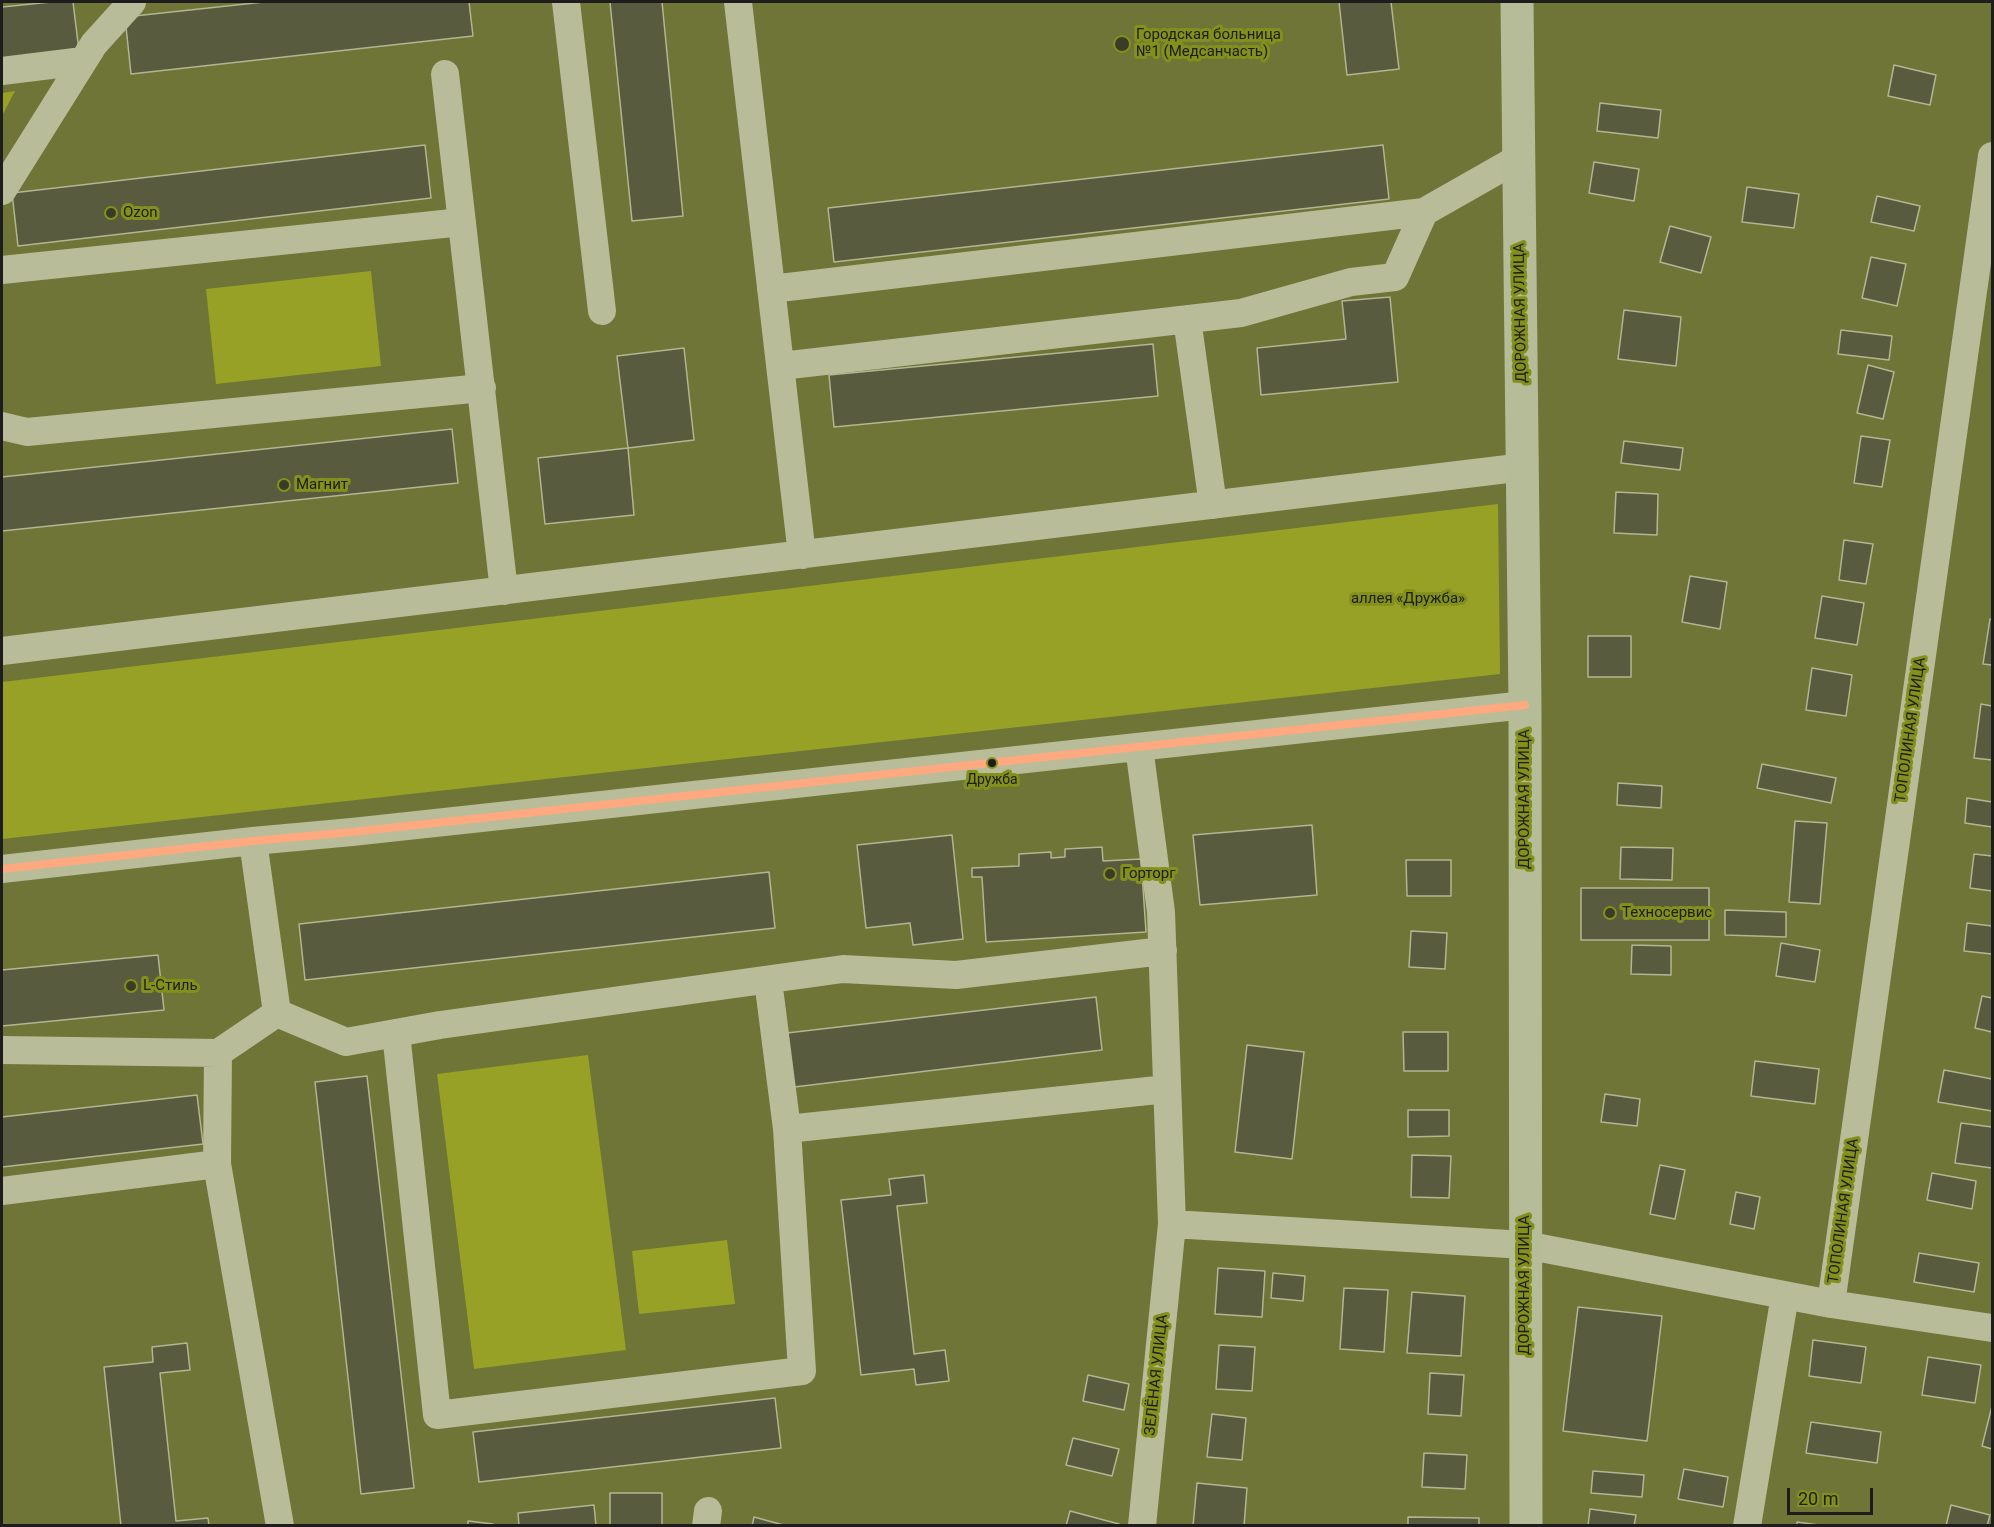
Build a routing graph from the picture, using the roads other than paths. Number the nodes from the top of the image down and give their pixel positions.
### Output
1 (132, 2) edge
2 (566, 2) edge
3 (738, 2) edge
4 (1516, 2) edge
5 (83, 61) junction
6 (2, 71) edge
7 (445, 74) dead end
8 (1992, 156) edge
9 (1519, 159) junction
10 (2, 191) edge
11 (1424, 212) junction
12 (462, 222) junction
13 (2, 270) edge
14 (771, 289) junction
15 (602, 311) dead end
16 (1187, 319) junction
17 (781, 366) junction
18 (482, 388) junction
19 (2, 426) edge
20 (1524, 467) junction
21 (1213, 505) junction
22 (802, 555) junction
23 (504, 591) junction
24 (2, 651) edge
25 (1525, 705) junction
26 (1139, 747) junction
27 (253, 841) junction
28 (2, 869) edge
29 (1163, 951) junction
30 (768, 980) junction
31 (278, 1013) junction
32 (396, 1033) junction
33 (2, 1050) edge
34 (218, 1053) junction
35 (1167, 1089) junction
36 (787, 1128) junction
37 (217, 1164) junction
38 (2, 1191) edge
39 (1172, 1224) junction
40 (1525, 1245) junction
41 (1785, 1295) junction
42 (1831, 1304) junction
43 (1992, 1328) edge
44 (280, 1526) edge
45 (1142, 1526) edge
46 (1526, 1526) edge
47 (1747, 1526) edge

1 - 5 street
2 - 15 street
3 - 14 street
4 - 9 main road, ДОРОЖНАЯ УЛИЦА
5 - 6 street
5 - 10 street
7 - 12 street
8 - 42 street, ТОПОЛИНАЯ УЛИЦА
9 - 11 street
9 - 20 main road, ДОРОЖНАЯ УЛИЦА
11 - 14 street
11 - 16 street
12 - 13 street
12 - 18 street
14 - 17 street
16 - 17 street
16 - 21 street
17 - 22 street
18 - 19 street
18 - 23 street
20 - 21 street
20 - 25 main road, ДОРОЖНАЯ УЛИЦА
21 - 22 street
22 - 23 street
23 - 24 street
25 - 26 street
25 - 40 main road, ДОРОЖНАЯ УЛИЦА
26 - 27 street
26 - 29 street, ЗЕЛЁНАЯ УЛИЦА
27 - 28 street
27 - 31 street
29 - 30 street
29 - 35 street, ЗЕЛЁНАЯ УЛИЦА
30 - 32 street
30 - 36 street
31 - 32 street
31 - 34 street
32 - 36 street
33 - 34 street
34 - 37 street
35 - 36 street
35 - 39 street, ЗЕЛЁНАЯ УЛИЦА
37 - 38 street
37 - 44 street
39 - 40 street
39 - 45 street, ЗЕЛЁНАЯ УЛИЦА
40 - 41 street
40 - 46 main road, ДОРОЖНАЯ УЛИЦА
41 - 42 street
41 - 47 street
42 - 43 street

